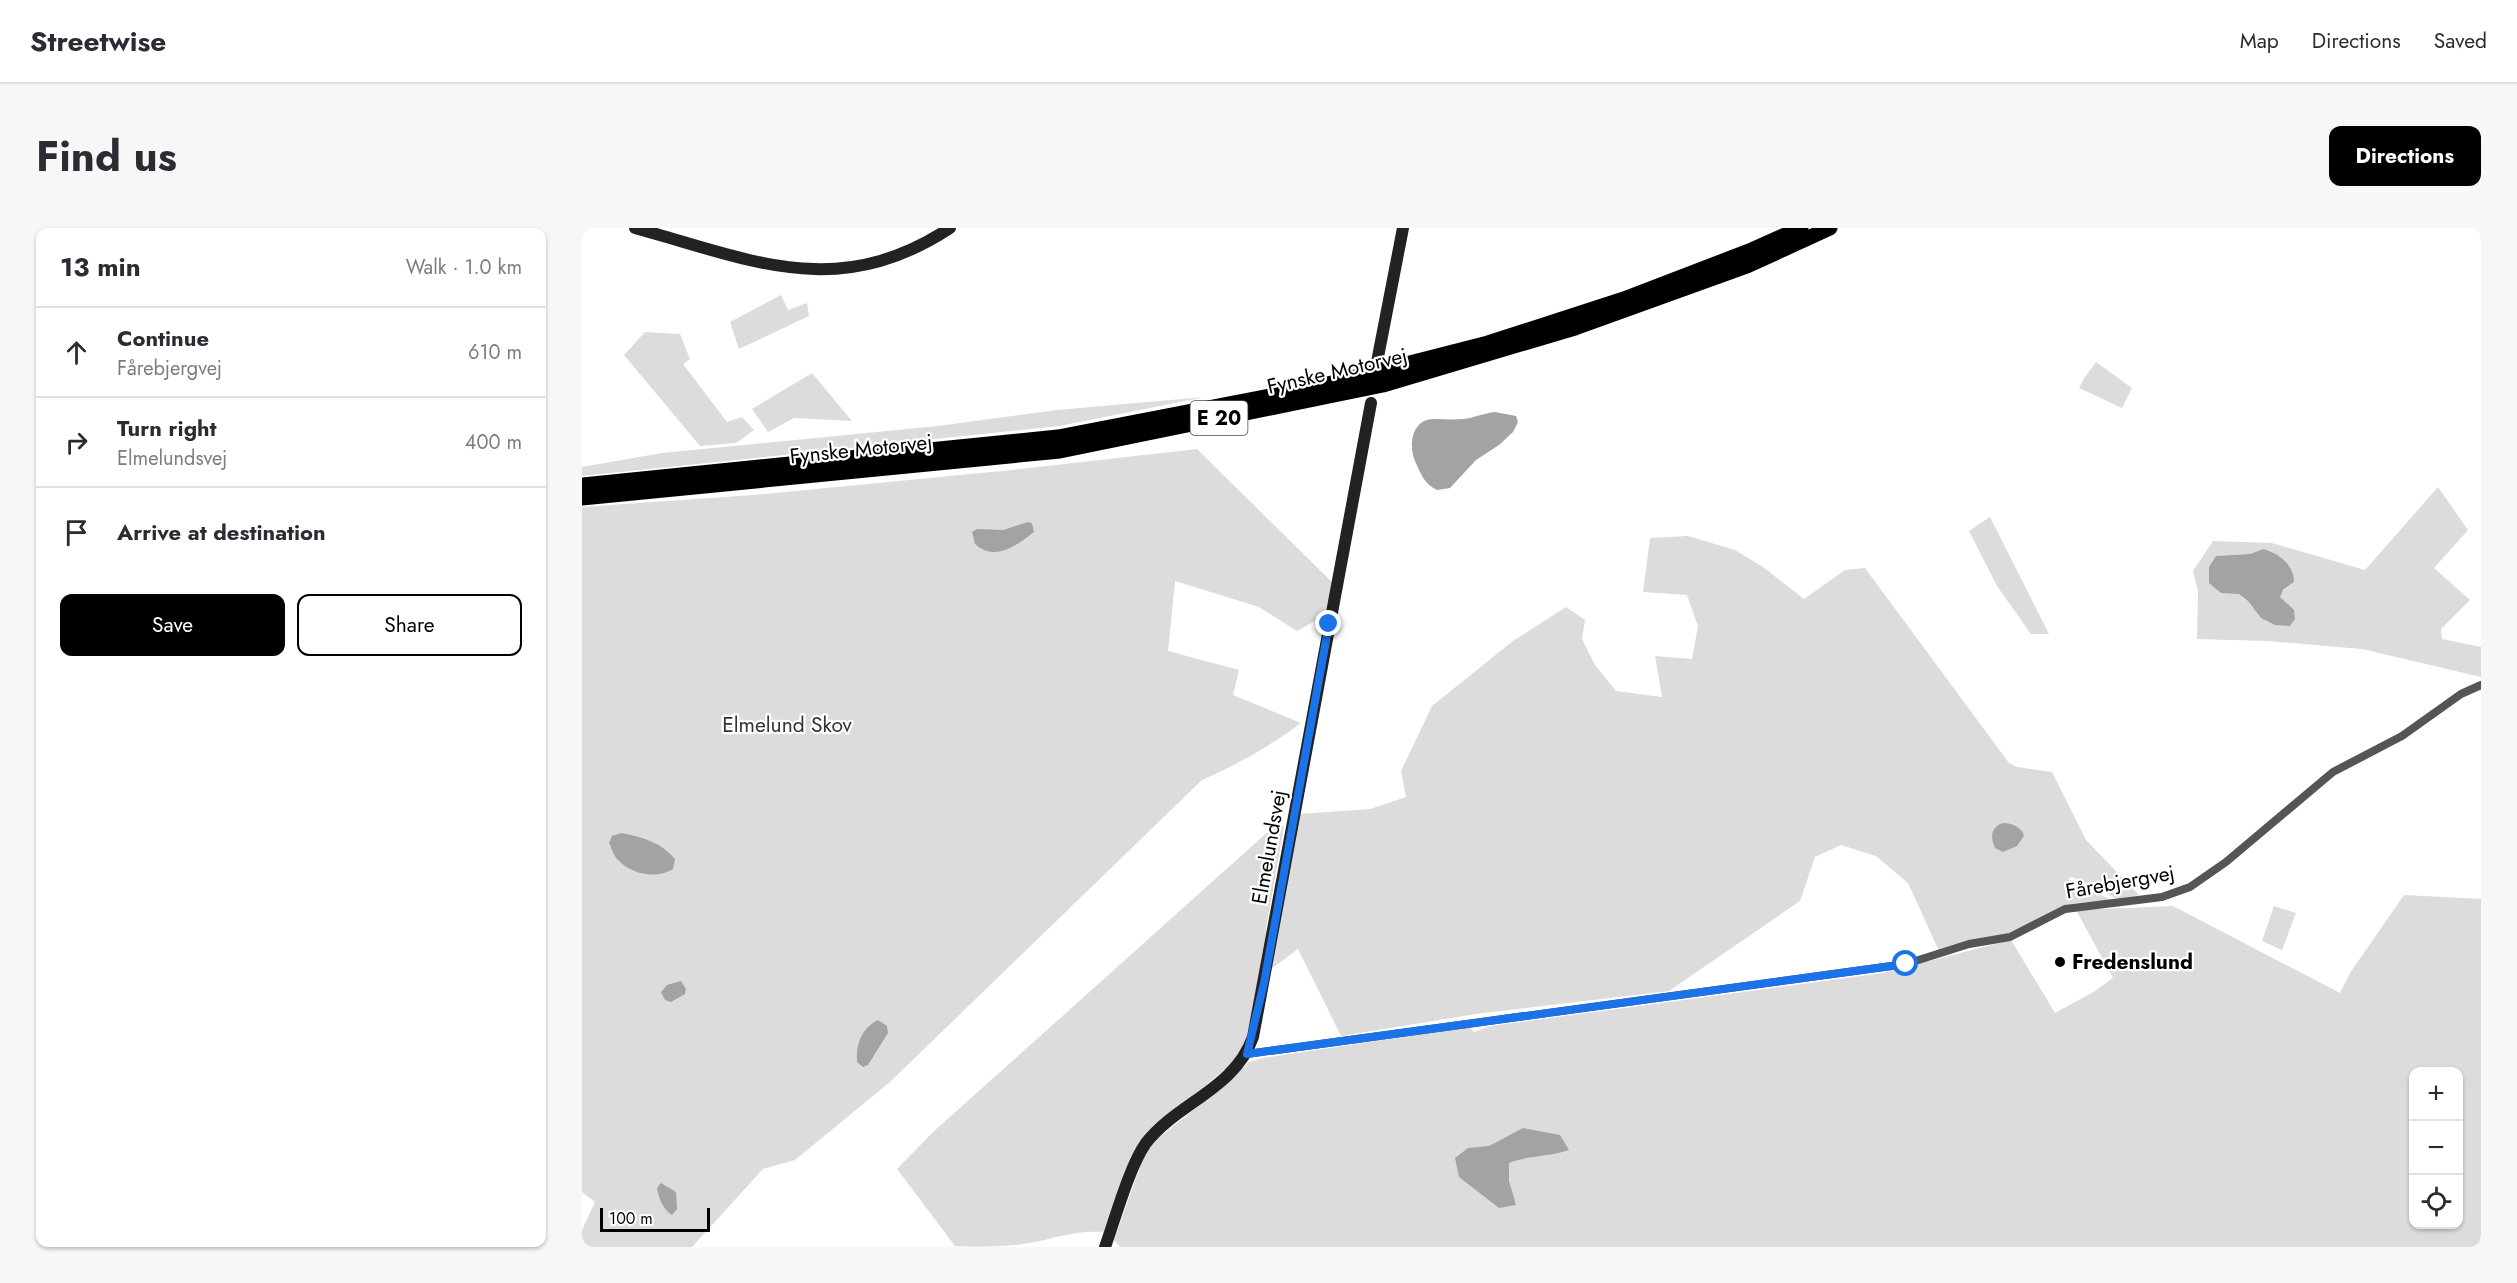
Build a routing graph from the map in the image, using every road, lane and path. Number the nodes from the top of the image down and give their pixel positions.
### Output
1 (635, 228) edge
2 (950, 228) edge
3 (1403, 228) edge
4 (1801, 228) edge
5 (1830, 228) edge
6 (1377, 362) dead end
7 (1371, 403) dead end
8 (582, 485) edge
9 (582, 498) edge
10 (2481, 686) edge
11 (1247, 1054) junction
12 (1106, 1247) edge

1 - 2 street
3 - 6 street
4 - 8 highway, Fynske Motorvej / E 20
5 - 9 highway, Fynske Motorvej / E 20
7 - 11 street, Elmelundsvej
10 - 11 street, Fårebjergvej
11 - 12 street, Elmelundsvej

